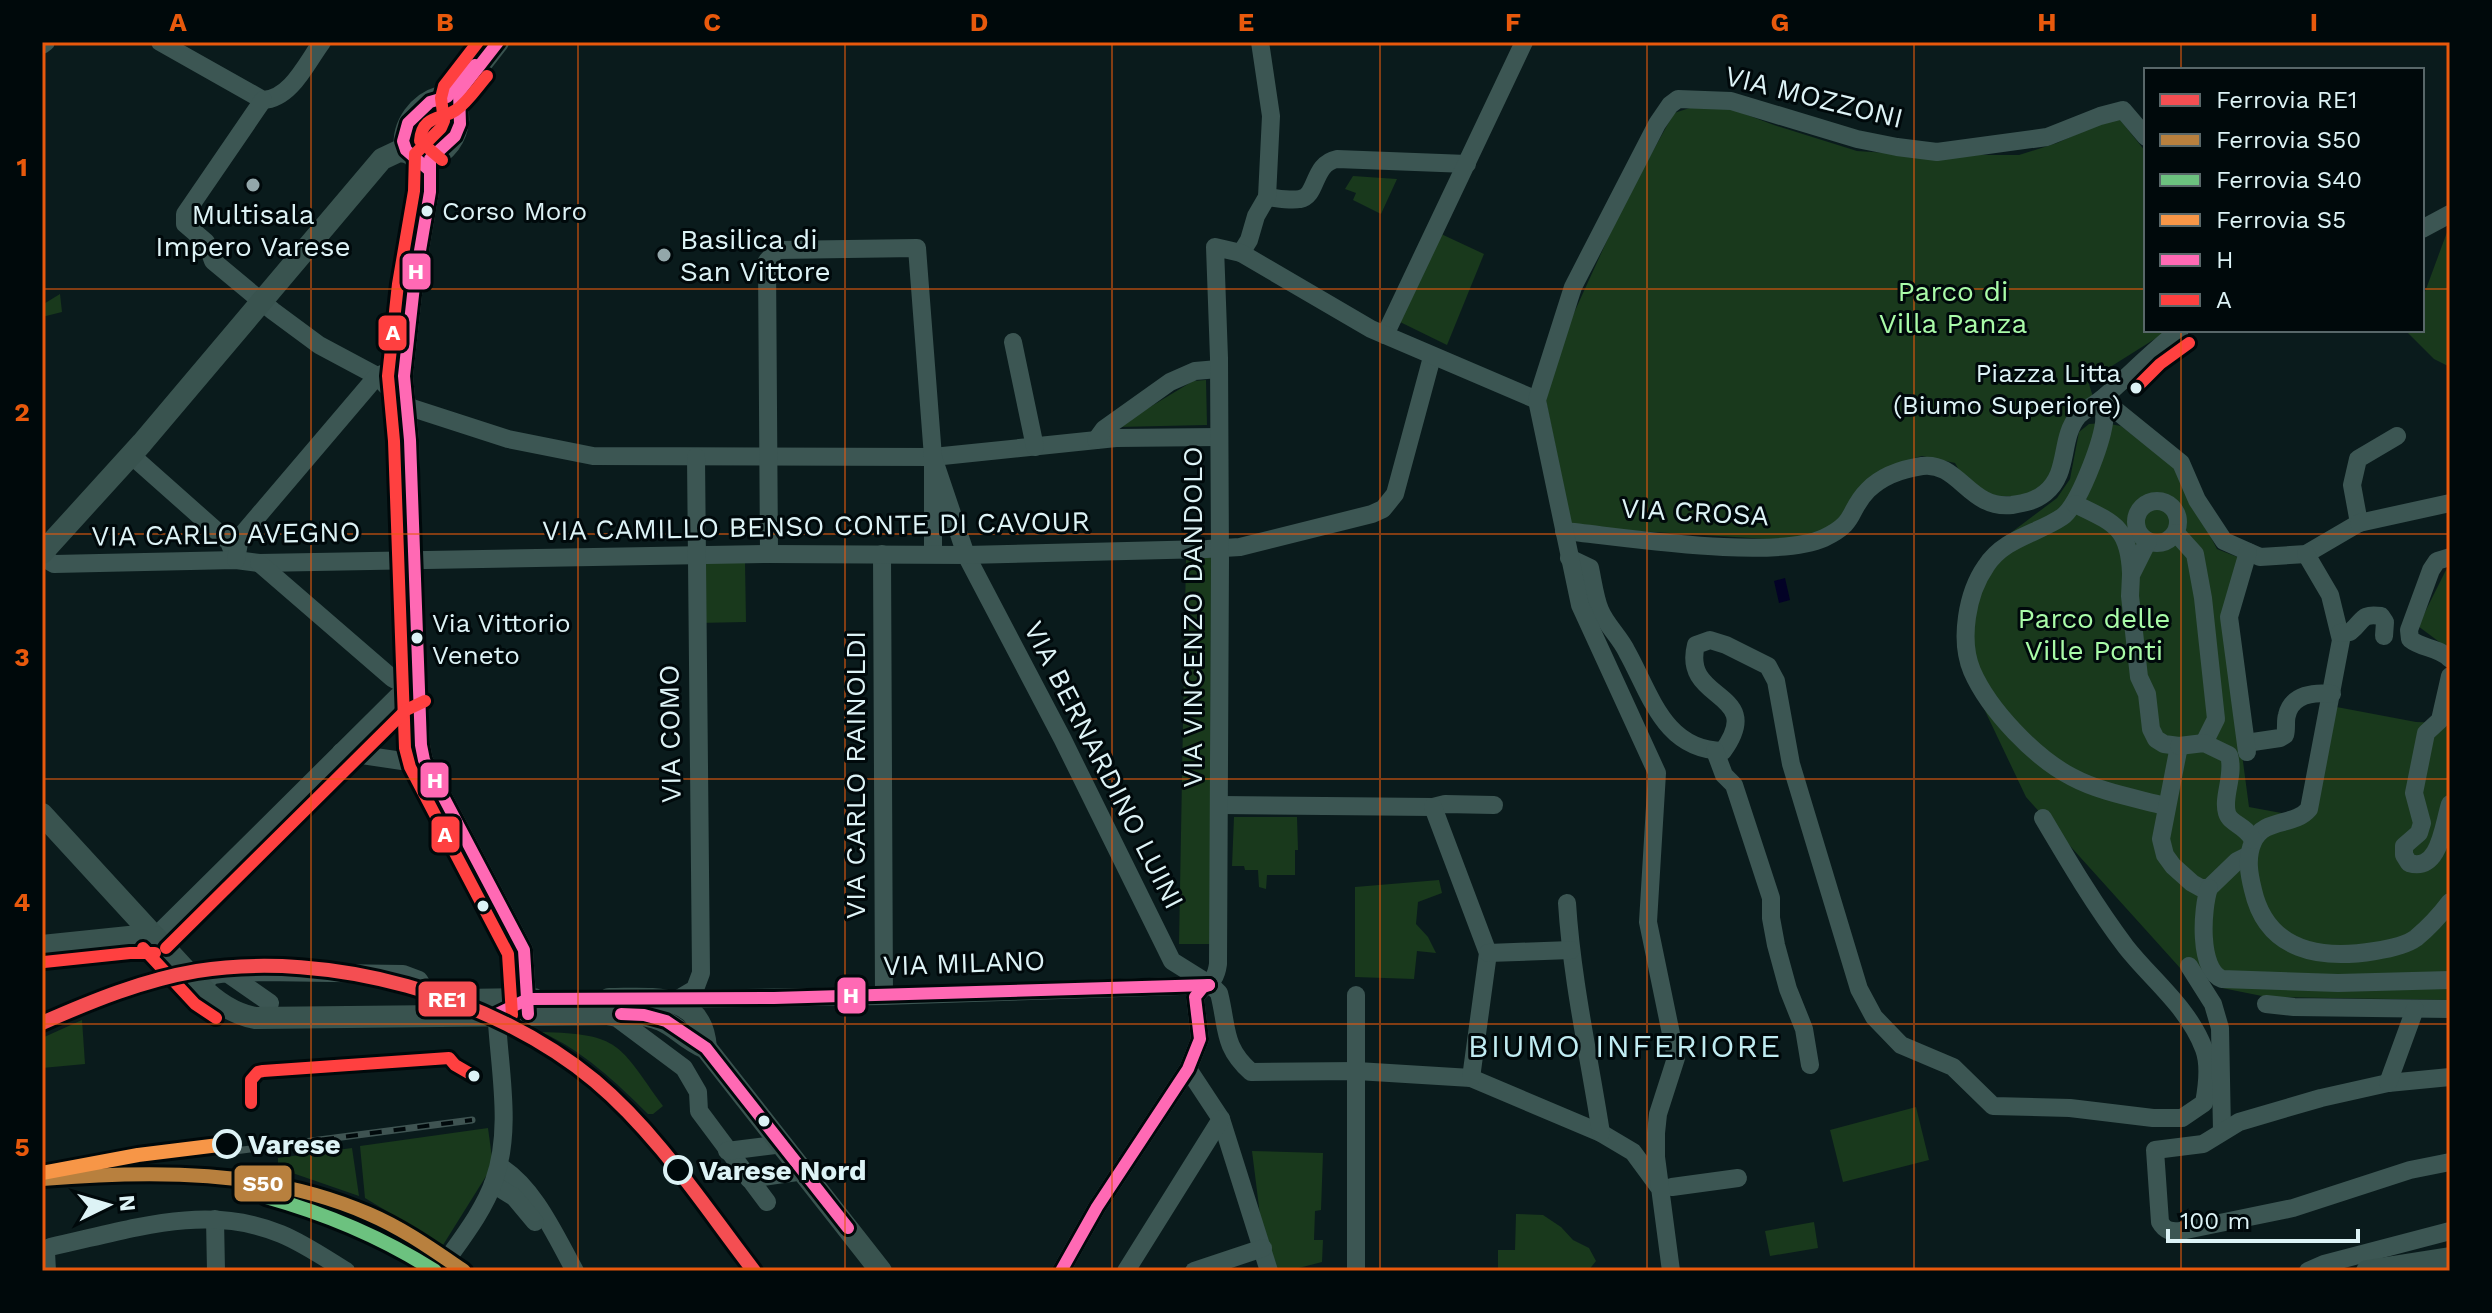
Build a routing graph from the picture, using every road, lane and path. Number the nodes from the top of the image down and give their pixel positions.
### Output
1 (160, 42) edge
2 (322, 42) edge
3 (495, 42) edge
4 (1260, 42) edge
5 (1524, 42) edge
6 (263, 100) junction
7 (453, 103) junction
8 (2144, 135) edge
9 (422, 159) junction
10 (1467, 164) junction
11 (1267, 197) junction
12 (2450, 214) edge
13 (2424, 228) edge
14 (1241, 253) junction
15 (262, 302) junction
16 (2177, 332) edge
17 (1385, 335) junction
18 (1013, 342) dead end
19 (1432, 357) junction
20 (404, 363) junction
21 (1218, 369) junction
22 (377, 376) junction
23 (2102, 399) junction
24 (1537, 400) junction
25 (406, 406) junction
26 (2397, 436) dead end
27 (1219, 437) junction
28 (1096, 440) junction
29 (1035, 447) junction
30 (131, 455) junction
31 (767, 456) junction
32 (696, 457) junction
33 (933, 457) junction
34 (2450, 503) edge
35 (2075, 504) junction
36 (2359, 523) junction
37 (1564, 531) junction
38 (2176, 533) junction
39 (2148, 541) junction
40 (1220, 548) junction
41 (2248, 552) junction
42 (769, 554) junction
43 (882, 554) junction
44 (933, 554) junction
45 (2306, 554) junction
46 (42, 555) edge
47 (696, 555) junction
48 (966, 555) junction
49 (2450, 557) edge
50 (1569, 558) junction
51 (413, 559) junction
52 (236, 560) junction
53 (259, 563) junction
54 (2131, 575) junction
55 (2338, 629) junction
56 (2384, 636) dead end
57 (2450, 659) edge
58 (2450, 676) edge
59 (418, 687) junction
60 (2332, 694) junction
61 (2204, 743) junction
62 (2179, 746) junction
63 (1715, 751) junction
64 (341, 752) junction
65 (424, 760) junction
66 (2450, 804) edge
67 (1221, 805) junction
68 (1494, 805) dead end
69 (1439, 806) junction
70 (2165, 806) junction
71 (42, 814) edge
72 (2043, 818) dead end
73 (2251, 847) junction
74 (2209, 888) junction
75 (2450, 902) edge
76 (1567, 903) dead end
77 (155, 937) junction
78 (1570, 944) junction
79 (42, 946) edge
80 (1488, 953) junction
81 (2189, 966) dead end
82 (229, 974) junction
83 (2450, 980) edge
84 (1209, 985) junction
85 (200, 986) junction
86 (1356, 995) dead end
87 (884, 996) junction
88 (655, 999) junction
89 (678, 999) junction
90 (440, 1000) junction
91 (270, 1003) junction
92 (225, 1004) junction
93 (2266, 1004) dead end
94 (528, 1006) junction
95 (496, 1007) junction
96 (2415, 1009) junction
97 (2450, 1009) edge
98 (596, 1013) junction
99 (706, 1048) junction
100 (1810, 1065) dead end
101 (684, 1068) junction
102 (1188, 1069) junction
103 (1357, 1071) junction
104 (2450, 1077) edge
105 (1471, 1078) junction
106 (2388, 1083) junction
107 (1221, 1119) junction
108 (2222, 1131) junction
109 (1601, 1133) junction
110 (794, 1158) junction
111 (2450, 1162) edge
112 (738, 1165) junction
113 (499, 1166) junction
114 (1738, 1178) dead end
115 (493, 1184) junction
116 (1665, 1189) junction
117 (767, 1202) dead end
118 (215, 1219) junction
119 (549, 1227) junction
120 (2450, 1231) edge
121 (1263, 1248) junction
122 (2450, 1258) edge
123 (571, 1263) edge
124 (47, 1271) edge
125 (216, 1271) edge
126 (346, 1271) edge
127 (439, 1271) edge
128 (881, 1271) edge
129 (1061, 1271) edge
130 (1126, 1271) edge
131 (1194, 1271) edge
132 (1269, 1271) edge
133 (1356, 1271) edge
134 (1671, 1271) edge
135 (2308, 1271) edge
136 (2367, 1271) edge

1 - 6 street
2 - 6 street
3 - 7 main road
4 - 11 street
5 - 10 street
6 - 15 street
7 - 9 main road
7 - 9 main road
8 - 24 street, VIA MOZZONI
9 - 15 main road
9 - 20 street
10 - 11 street
10 - 17 street
11 - 14 street
12 - 13 street
14 - 17 street
14 - 21 street, VIA VINCENZO DANDOLO
15 - 22 street
15 - 30 main road
16 - 23 street, VIA CROSA
17 - 19 street
18 - 29 street
19 - 24 street
19 - 40 street, VIA CAMILLO BENSO CONTE DI CAVOUR
20 - 22 street
20 - 25 street
21 - 27 street, VIA VINCENZO DANDOLO
21 - 28 street
22 - 25 street
22 - 52 street
23 - 35 street
23 - 37 street, VIA CROSA
23 - 41 street
24 - 37 street
25 - 32 street
25 - 51 street
26 - 36 street
27 - 28 street
27 - 40 street, VIA VINCENZO DANDOLO
28 - 29 street
29 - 33 street
30 - 46 main road
30 - 52 street
31 - 32 street
31 - 33 street
31 - 33 street
31 - 42 street
32 - 47 street, VIA COMO
33 - 44 street
33 - 48 street, VIA BERNARDINO LUINI
34 - 36 street
35 - 54 street
35 - 70 street
36 - 45 street
37 - 50 street
38 - 39 street
38 - 39 street
38 - 61 street
39 - 54 street
40 - 48 street, VIA CAMILLO BENSO CONTE DI CAVOUR
40 - 67 street, VIA VINCENZO DANDOLO
41 - 45 street
41 - 60 street
42 - 43 street, VIA CAMILLO BENSO CONTE DI CAVOUR
42 - 47 street, VIA CAMILLO BENSO CONTE DI CAVOUR
43 - 44 street, VIA CAMILLO BENSO CONTE DI CAVOUR
43 - 87 street, VIA CARLO RAINOLDI
44 - 48 street, VIA CAMILLO BENSO CONTE DI CAVOUR
45 - 55 street
46 - 52 street, VIA CARLO AVEGNO
47 - 51 street, VIA CAMILLO BENSO CONTE DI CAVOUR
47 - 89 street, VIA COMO
48 - 84 street, VIA BERNARDINO LUINI
49 - 57 street
50 - 63 street
50 - 116 street
51 - 53 street, VIA CARLO AVEGNO
51 - 59 street
52 - 53 street, VIA CARLO AVEGNO
53 - 59 street
54 - 62 street
55 - 56 street
55 - 60 street
58 - 66 street
59 - 64 street
59 - 65 street
60 - 73 street
61 - 62 street
61 - 73 street
62 - 70 street
63 - 72 street
63 - 100 street
64 - 65 street
64 - 77 street
65 - 94 street
67 - 69 street
67 - 84 street, VIA VINCENZO DANDOLO
68 - 69 street
69 - 80 street
70 - 74 street
71 - 77 main road, VIA MILANO
73 - 74 street
73 - 75 street
74 - 83 street
76 - 78 street
77 - 79 main road
77 - 85 main road, VIA MILANO
78 - 80 street
78 - 109 street
80 - 105 street
81 - 108 street
82 - 85 street
82 - 90 street
82 - 91 street
84 - 87 street, VIA MILANO
84 - 102 street, VIA VINCENZO DANDOLO
84 - 103 street
85 - 92 main road, VIA MILANO
86 - 103 street
87 - 89 street, VIA MILANO
88 - 89 street, VIA MILANO
88 - 94 main road, VIA MILANO
88 - 99 main road
90 - 91 main road, VIA MILANO
90 - 95 main road, VIA MILANO
91 - 92 main road, VIA MILANO
92 - 95 main road, VIA MILANO
93 - 96 street
94 - 95 main road, VIA MILANO
94 - 98 main road, VIA MILANO
95 - 113 street
96 - 97 street
96 - 106 street
98 - 99 main road, VIA MILANO
98 - 101 street
99 - 101 street
99 - 110 main road
101 - 112 street
102 - 107 street
102 - 129 street
103 - 105 street
103 - 133 street
104 - 106 street
105 - 109 street
106 - 108 street
107 - 121 street
107 - 130 street
108 - 111 street
109 - 116 street
110 - 112 street
110 - 112 street
110 - 128 main road
112 - 117 street
113 - 115 street
113 - 119 street
114 - 116 street
115 - 119 street
115 - 127 street
116 - 134 street
118 - 124 street
118 - 125 street
118 - 126 street
119 - 123 street
120 - 135 street
121 - 131 street
121 - 132 street
122 - 136 main road

